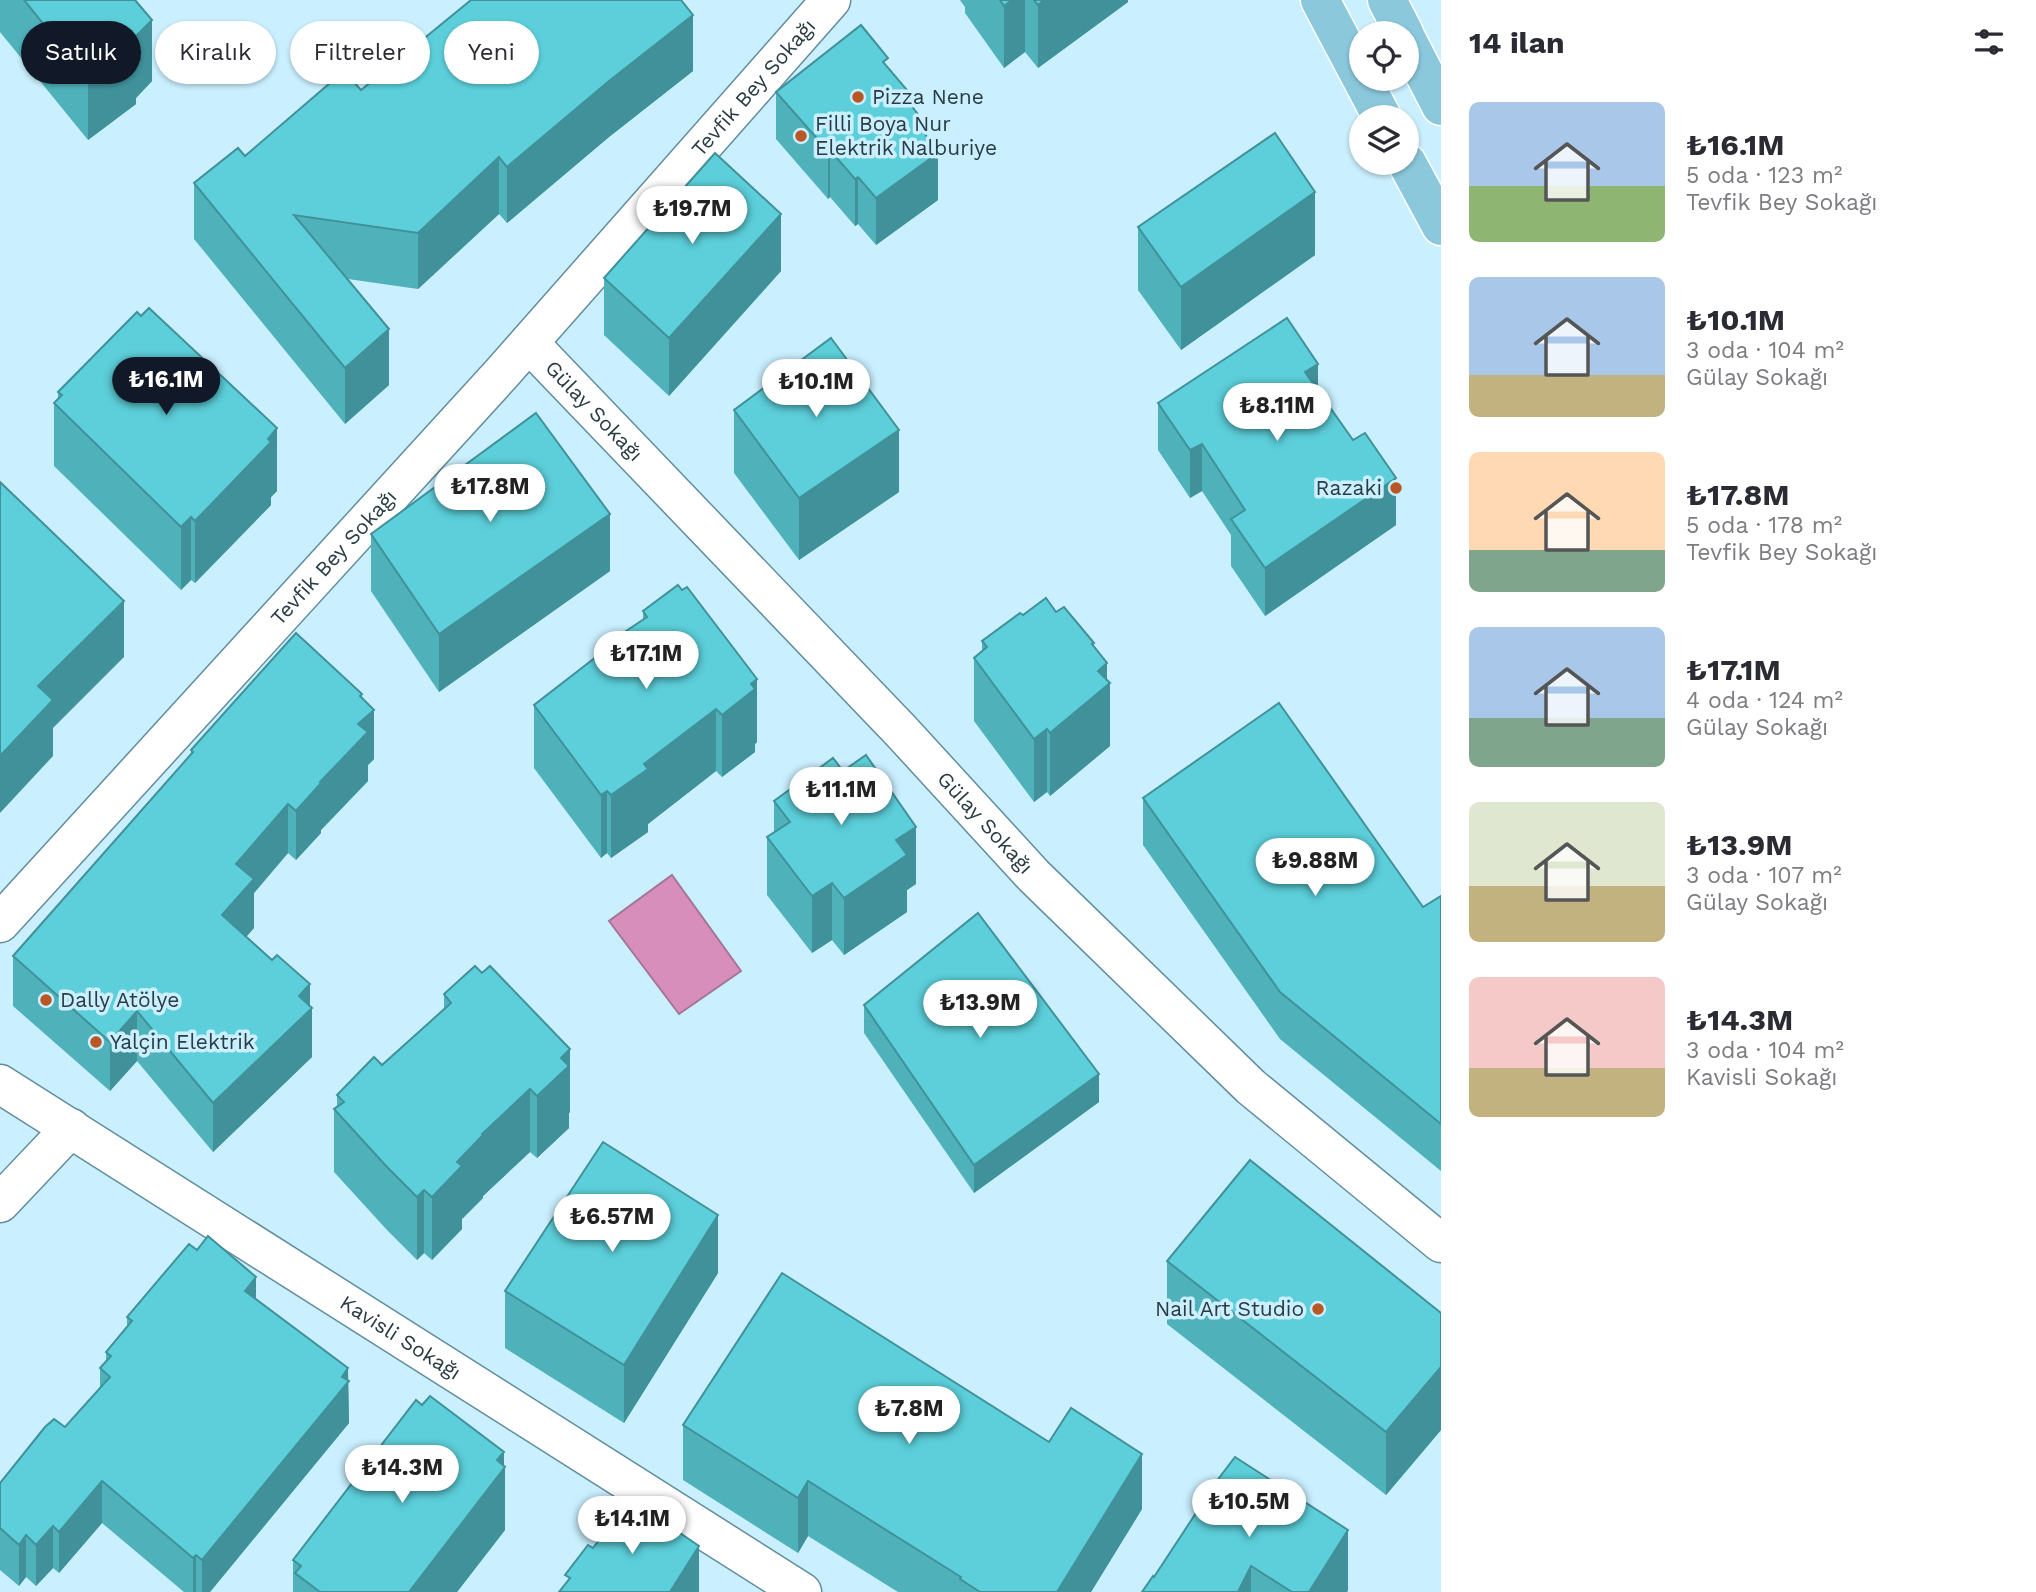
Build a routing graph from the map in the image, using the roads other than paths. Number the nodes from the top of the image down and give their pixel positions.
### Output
1 (831, 0) edge
2 (1320, 0) edge
3 (1387, 0) edge
4 (1398, 21) edge
5 (1419, 63) edge
6 (1376, 105) edge
7 (1441, 106) edge
8 (1413, 175) edge
9 (1441, 226) edge
10 (529, 343) junction
11 (0, 923) edge
12 (0, 1084) edge
13 (71, 1128) junction
14 (0, 1203) edge
15 (1441, 1243) edge
16 (802, 1592) edge

1 - 10 street, Tevfik Bey Sokağı
2 - 6 main road
3 - 4 main road
5 - 7 main road
8 - 9 main road
10 - 11 street, Tevfik Bey Sokağı
10 - 15 street, Gülay Sokağı
12 - 13 street, Kavisli Sokağı
13 - 14 street
13 - 16 street, Kavisli Sokağı

